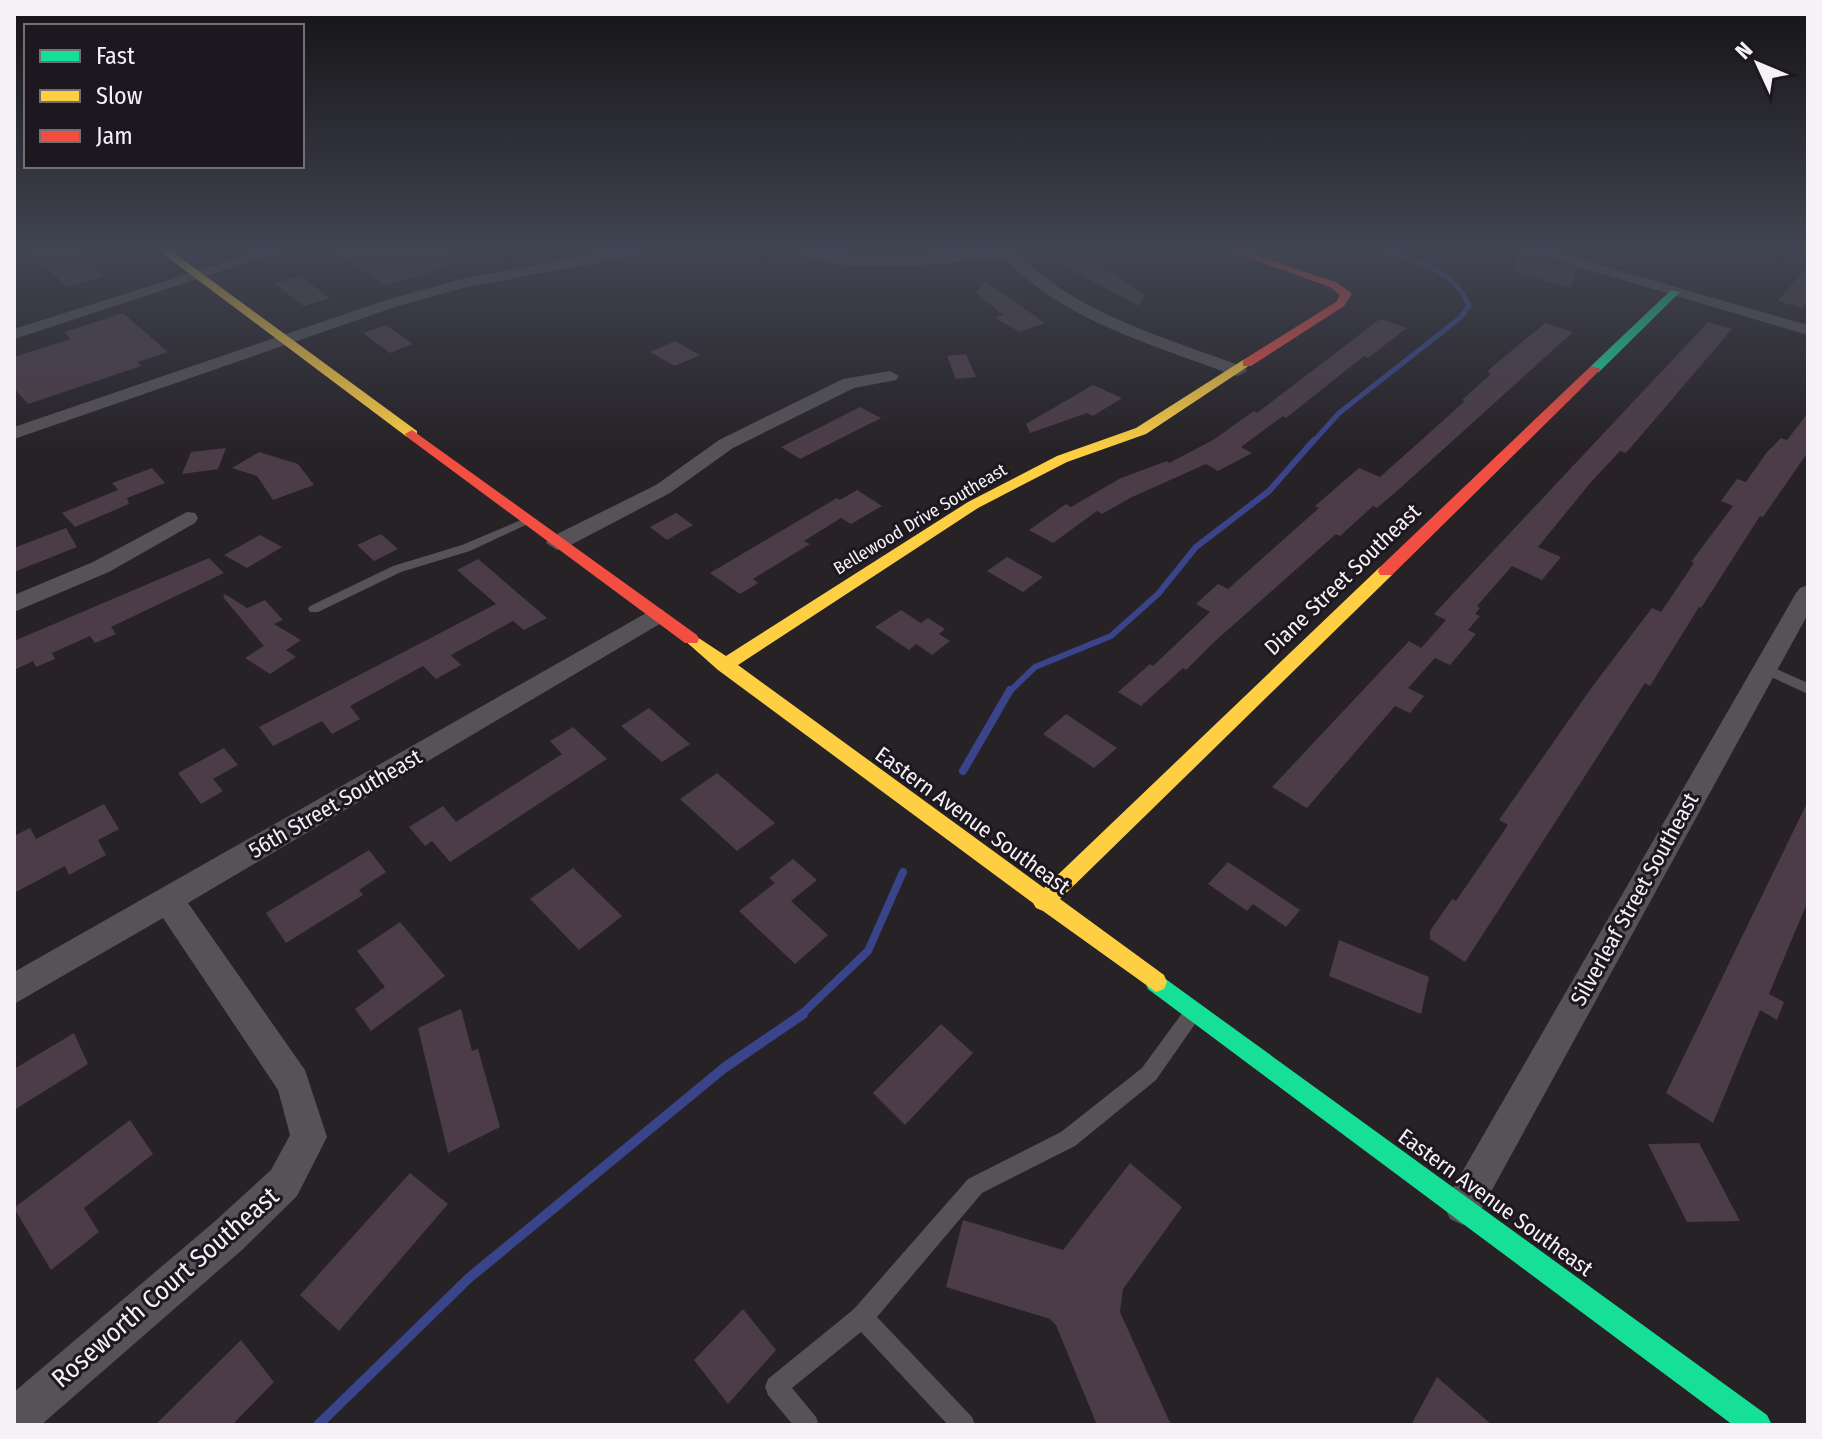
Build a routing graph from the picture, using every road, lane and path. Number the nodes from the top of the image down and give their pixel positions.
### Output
1 (68, 317) edge
2 (252, 317) edge
3 (352, 317) edge
4 (1104, 317) edge
5 (1320, 317) edge
6 (1649, 317) edge
7 (1763, 317) edge
8 (1808, 330) edge
9 (15, 334) edge
10 (284, 341) junction
11 (1238, 371) junction
12 (890, 376) dead end
13 (14, 433) edge
14 (187, 518) dead end
15 (526, 521) junction
16 (557, 543) junction
17 (14, 604) edge
18 (314, 609) dead end
19 (1804, 609) edge
20 (655, 616) junction
21 (724, 666) junction
22 (1763, 668) junction
23 (1808, 689) edge
24 (168, 900) junction
25 (1043, 902) junction
26 (14, 989) edge
27 (1194, 1011) junction
28 (1463, 1206) junction
29 (862, 1317) junction
30 (14, 1420) edge
31 (808, 1425) edge
32 (964, 1425) edge
33 (1757, 1425) edge

1 - 9 street
2 - 10 street, Eastern Avenue Southeast
3 - 10 street
4 - 11 street
5 - 11 street, Bellewood Drive Southeast
6 - 25 street, Diane Street Southeast
7 - 8 street
10 - 13 street
10 - 15 street, Eastern Avenue Southeast
11 - 21 street, Bellewood Drive Southeast
12 - 16 street
14 - 17 street
15 - 16 street, Eastern Avenue Southeast
15 - 18 lane
16 - 20 street, Eastern Avenue Southeast
19 - 22 street, Silverleaf Street Southeast
20 - 21 street, Eastern Avenue Southeast
20 - 24 street, 56th Street Southeast
21 - 25 street, Eastern Avenue Southeast
22 - 23 lane
22 - 28 street, Silverleaf Street Southeast
24 - 26 street, 56th Street Southeast
24 - 30 street, Roseworth Court Southeast
25 - 27 street, Eastern Avenue Southeast
27 - 28 street, Eastern Avenue Southeast
27 - 29 lane
28 - 33 street, Eastern Avenue Southeast
29 - 31 lane
29 - 32 lane

